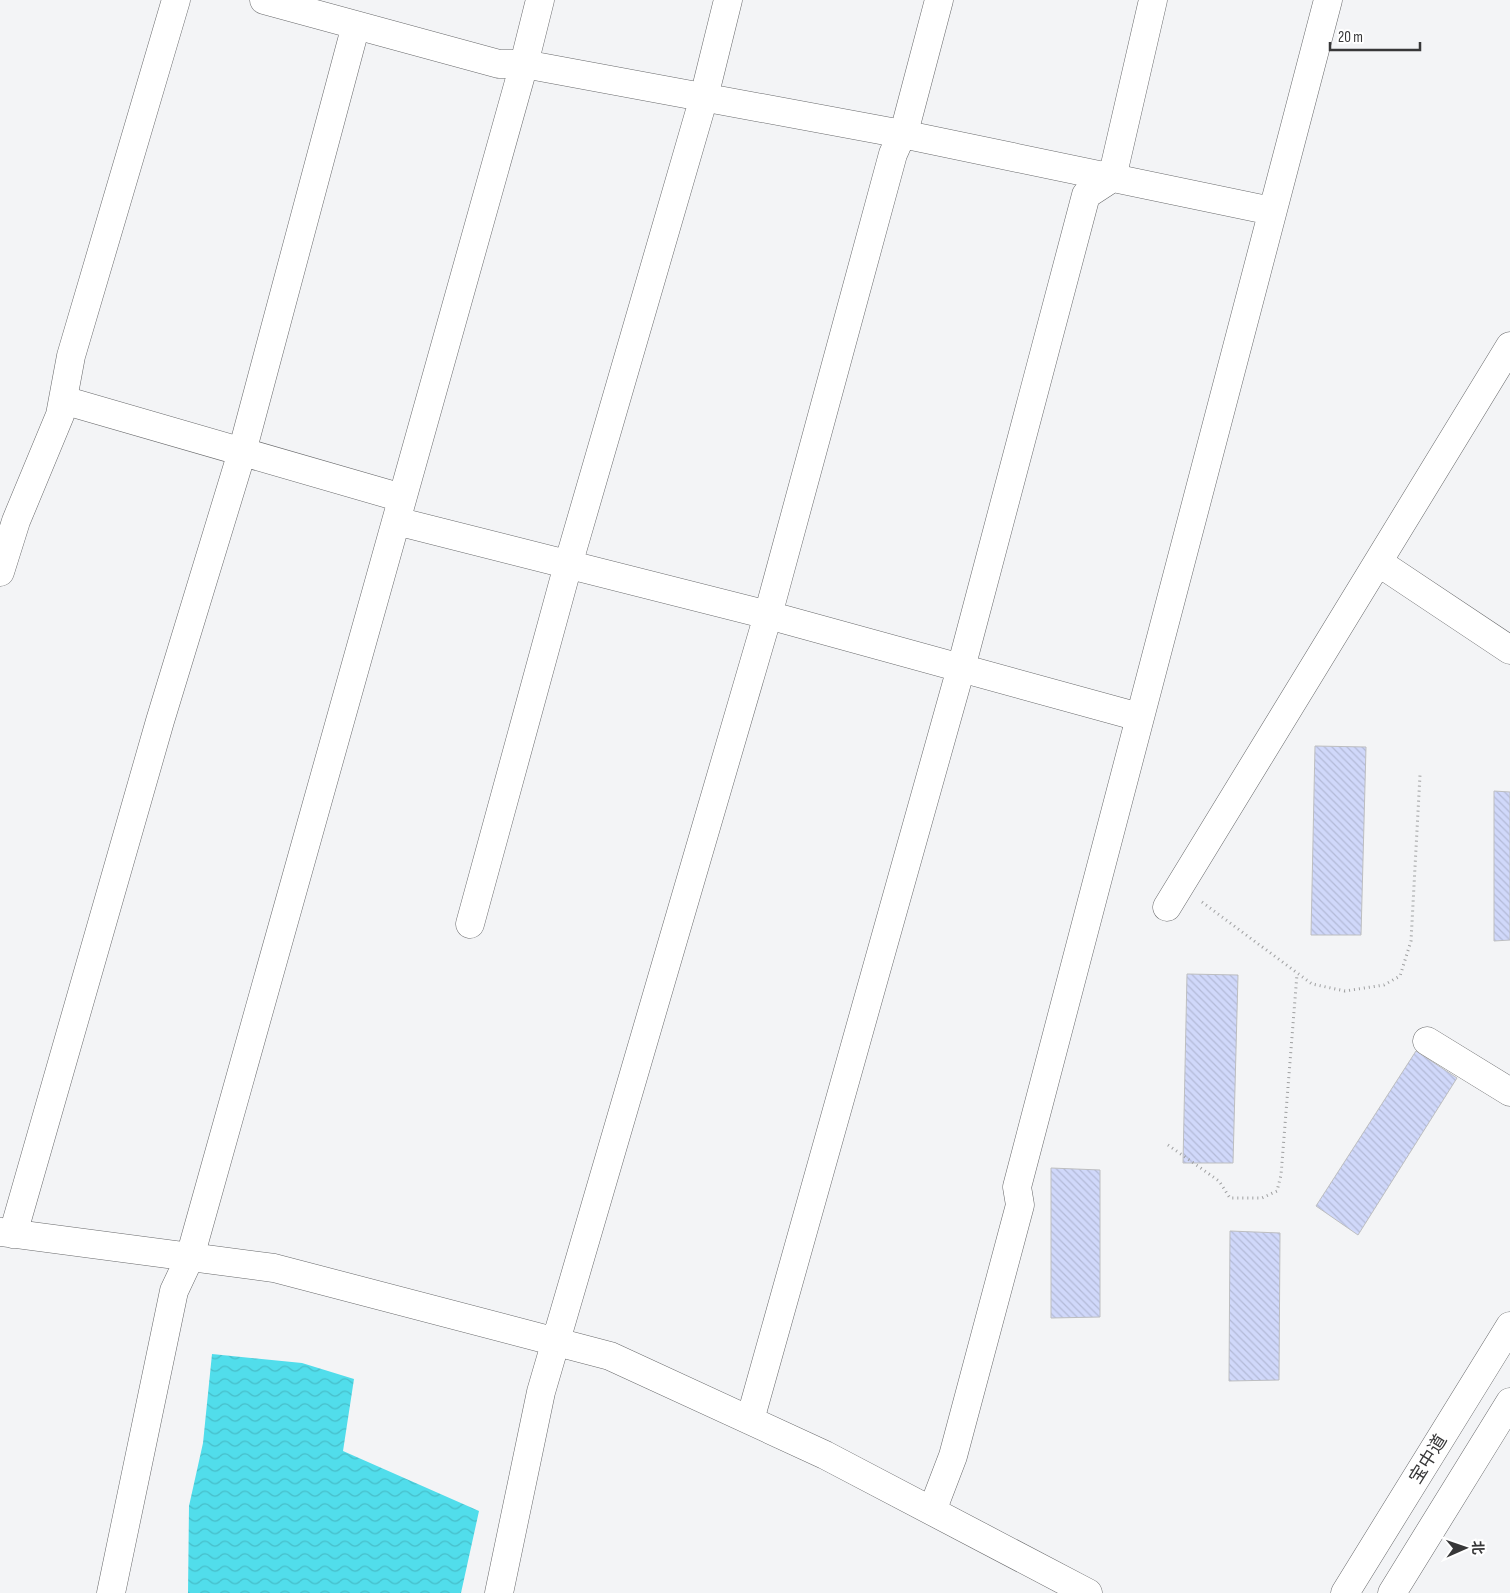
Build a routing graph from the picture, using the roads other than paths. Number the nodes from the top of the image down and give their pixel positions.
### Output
1 (176, 0) edge
2 (264, 0) edge
3 (540, 0) edge
4 (728, 0) edge
5 (939, 0) edge
6 (1153, 0) edge
7 (1328, 0) edge
8 (356, 25) junction
9 (524, 64) junction
10 (704, 97) junction
11 (902, 134) junction
12 (1112, 178) junction
13 (1272, 211) junction
14 (1510, 346) edge
15 (63, 400) junction
16 (242, 452) junction
17 (399, 510) junction
18 (1378, 562) junction
19 (568, 565) junction
20 (0, 572) edge
21 (768, 615) junction
22 (1510, 650) edge
23 (961, 668) junction
24 (1139, 717) junction
25 (1173, 896) road end
26 (470, 924) dead end
27 (1427, 1042) dead end
28 (1510, 1092) edge
29 (6, 1233) edge
30 (190, 1257) junction
31 (1510, 1326) edge
32 (556, 1342) junction
33 (1510, 1402) edge
34 (750, 1420) junction
35 (932, 1511) junction
36 (111, 1593) edge
37 (499, 1593) edge
38 (1088, 1593) edge
39 (1345, 1593) edge
40 (1392, 1593) edge

1 - 15 street
2 - 8 street
3 - 9 street
4 - 10 street
5 - 11 street
6 - 12 street
7 - 13 street
8 - 9 street
8 - 16 street
9 - 10 street
9 - 17 street
10 - 11 street
10 - 19 street
11 - 12 street
11 - 21 street
12 - 13 street
12 - 23 street
13 - 24 street
14 - 18 street
15 - 16 street
15 - 20 street
16 - 17 street
16 - 29 street
17 - 19 street
17 - 30 street
18 - 22 street
18 - 25 street
19 - 21 street
19 - 26 street
21 - 23 street
21 - 32 street
23 - 24 street
23 - 34 street
24 - 35 street
27 - 28 street
29 - 30 street
30 - 32 street
30 - 36 street
31 - 39 street, 宝中道
32 - 34 street
32 - 37 street
33 - 40 street
34 - 35 street
35 - 38 street

